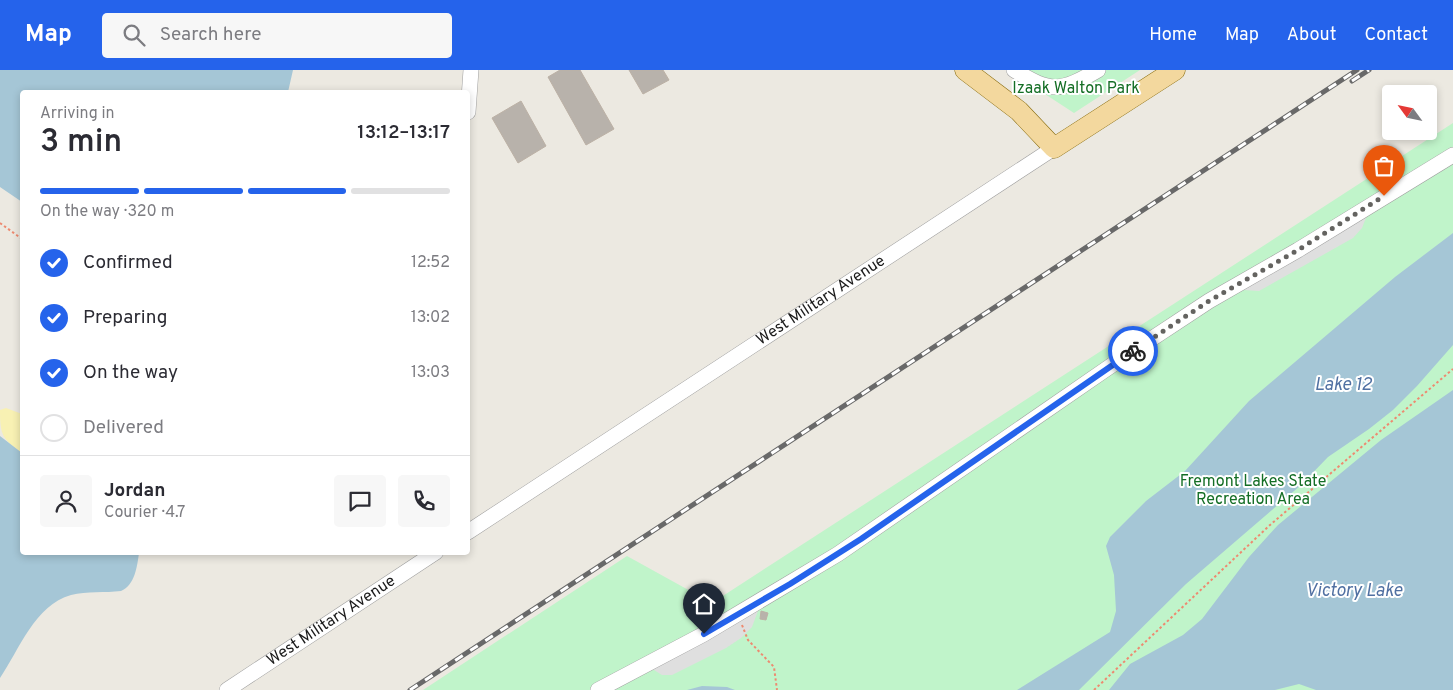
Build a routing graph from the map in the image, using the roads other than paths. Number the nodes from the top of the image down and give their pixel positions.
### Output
1 (471, 70) edge
2 (965, 70) edge
3 (1014, 70) edge
4 (1098, 70) edge
5 (1175, 70) edge
6 (470, 90) edge
7 (1054, 148) junction
8 (1453, 156) edge
9 (470, 531) edge
10 (431, 555) edge
11 (227, 690) edge
12 (598, 690) edge

1 - 6 street
2 - 7 main road
3 - 4 street
5 - 7 main road, West Military Avenue
7 - 9 street, West Military Avenue
8 - 12 street
10 - 11 street, West Military Avenue

